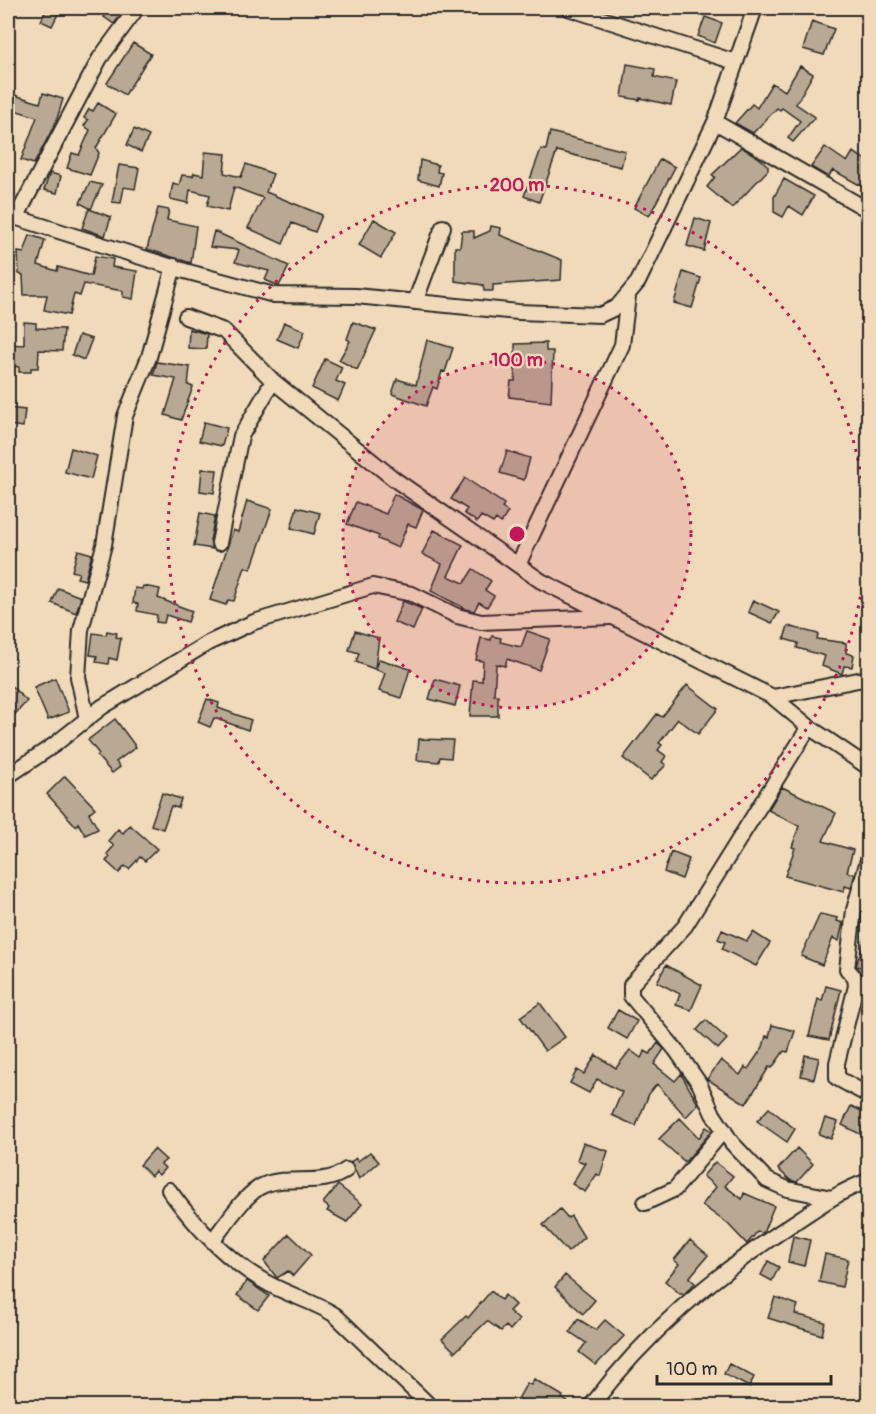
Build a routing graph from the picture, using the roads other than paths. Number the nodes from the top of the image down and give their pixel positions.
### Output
1 (137, 8) edge
2 (568, 8) edge
3 (755, 8) edge
4 (735, 62) junction
5 (714, 122) junction
6 (868, 210) edge
7 (12, 216) edge
8 (443, 227) dead end
9 (174, 266) junction
10 (628, 296) junction
11 (415, 302) junction
12 (186, 317) dead end
13 (273, 381) junction
14 (219, 543) dead end
15 (518, 566) junction
16 (612, 617) junction
17 (868, 678) edge
18 (773, 697) junction
19 (87, 719) junction
20 (809, 727) junction
21 (868, 767) edge
22 (8, 776) edge
23 (868, 860) edge
24 (868, 1095) edge
25 (724, 1130) junction
26 (346, 1170) dead end
27 (868, 1181) edge
28 (170, 1190) dead end
29 (832, 1198) junction
30 (645, 1203) dead end
31 (213, 1240) junction
32 (430, 1407) edge
33 (591, 1407) edge

1 - 7 street
2 - 4 street
3 - 4 street
4 - 5 street
5 - 6 street
5 - 10 street
7 - 9 street
8 - 11 street
9 - 11 street
9 - 19 street
10 - 11 street
10 - 15 street
12 - 13 street
13 - 14 street
13 - 15 street
15 - 16 street
16 - 18 street
16 - 19 street
17 - 18 street
18 - 20 street
19 - 22 street
20 - 21 street
20 - 25 street
23 - 24 street
25 - 29 street
25 - 30 street
26 - 31 street
27 - 29 street
28 - 31 street
29 - 33 street
31 - 32 street

